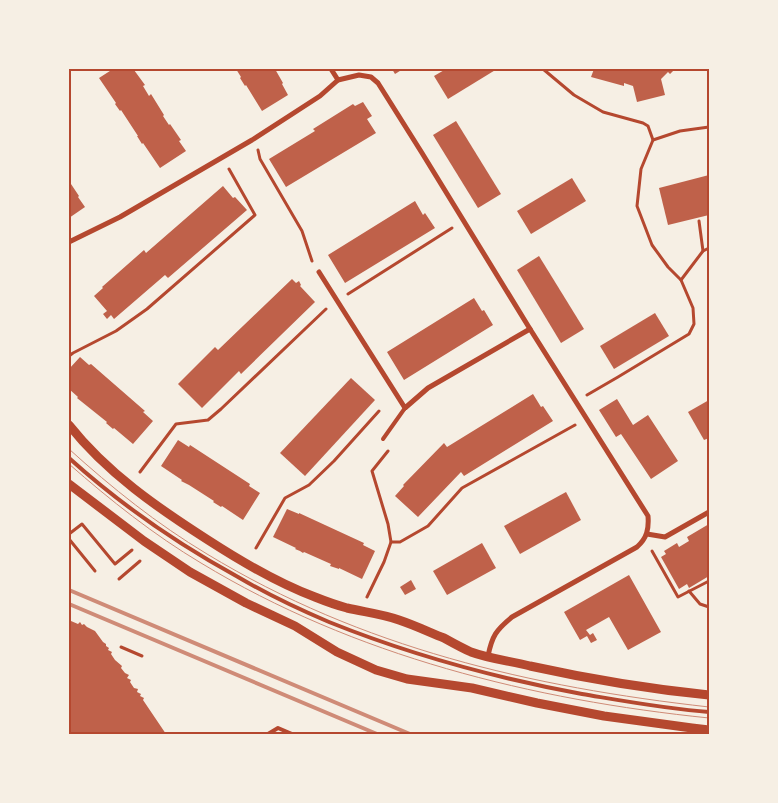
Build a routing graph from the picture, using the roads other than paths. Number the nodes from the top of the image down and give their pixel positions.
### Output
1 (331, 69) edge
2 (338, 80) junction
3 (69, 242) edge
4 (319, 272) dead end
5 (530, 329) junction
6 (405, 408) junction
7 (69, 425) edge
8 (383, 439) dead end
9 (69, 458) edge
10 (69, 484) edge
11 (709, 512) edge
12 (647, 534) junction
13 (488, 656) junction
14 (709, 695) edge
15 (709, 712) edge
16 (709, 730) edge
17 (268, 734) edge
18 (292, 734) edge

1 - 2 street
2 - 3 street
2 - 5 street
4 - 6 street
5 - 6 street
5 - 12 street
6 - 8 lane
7 - 13 street
9 - 15 lane
10 - 16 street
11 - 12 street
12 - 13 street
13 - 14 street
17 - 18 lane

